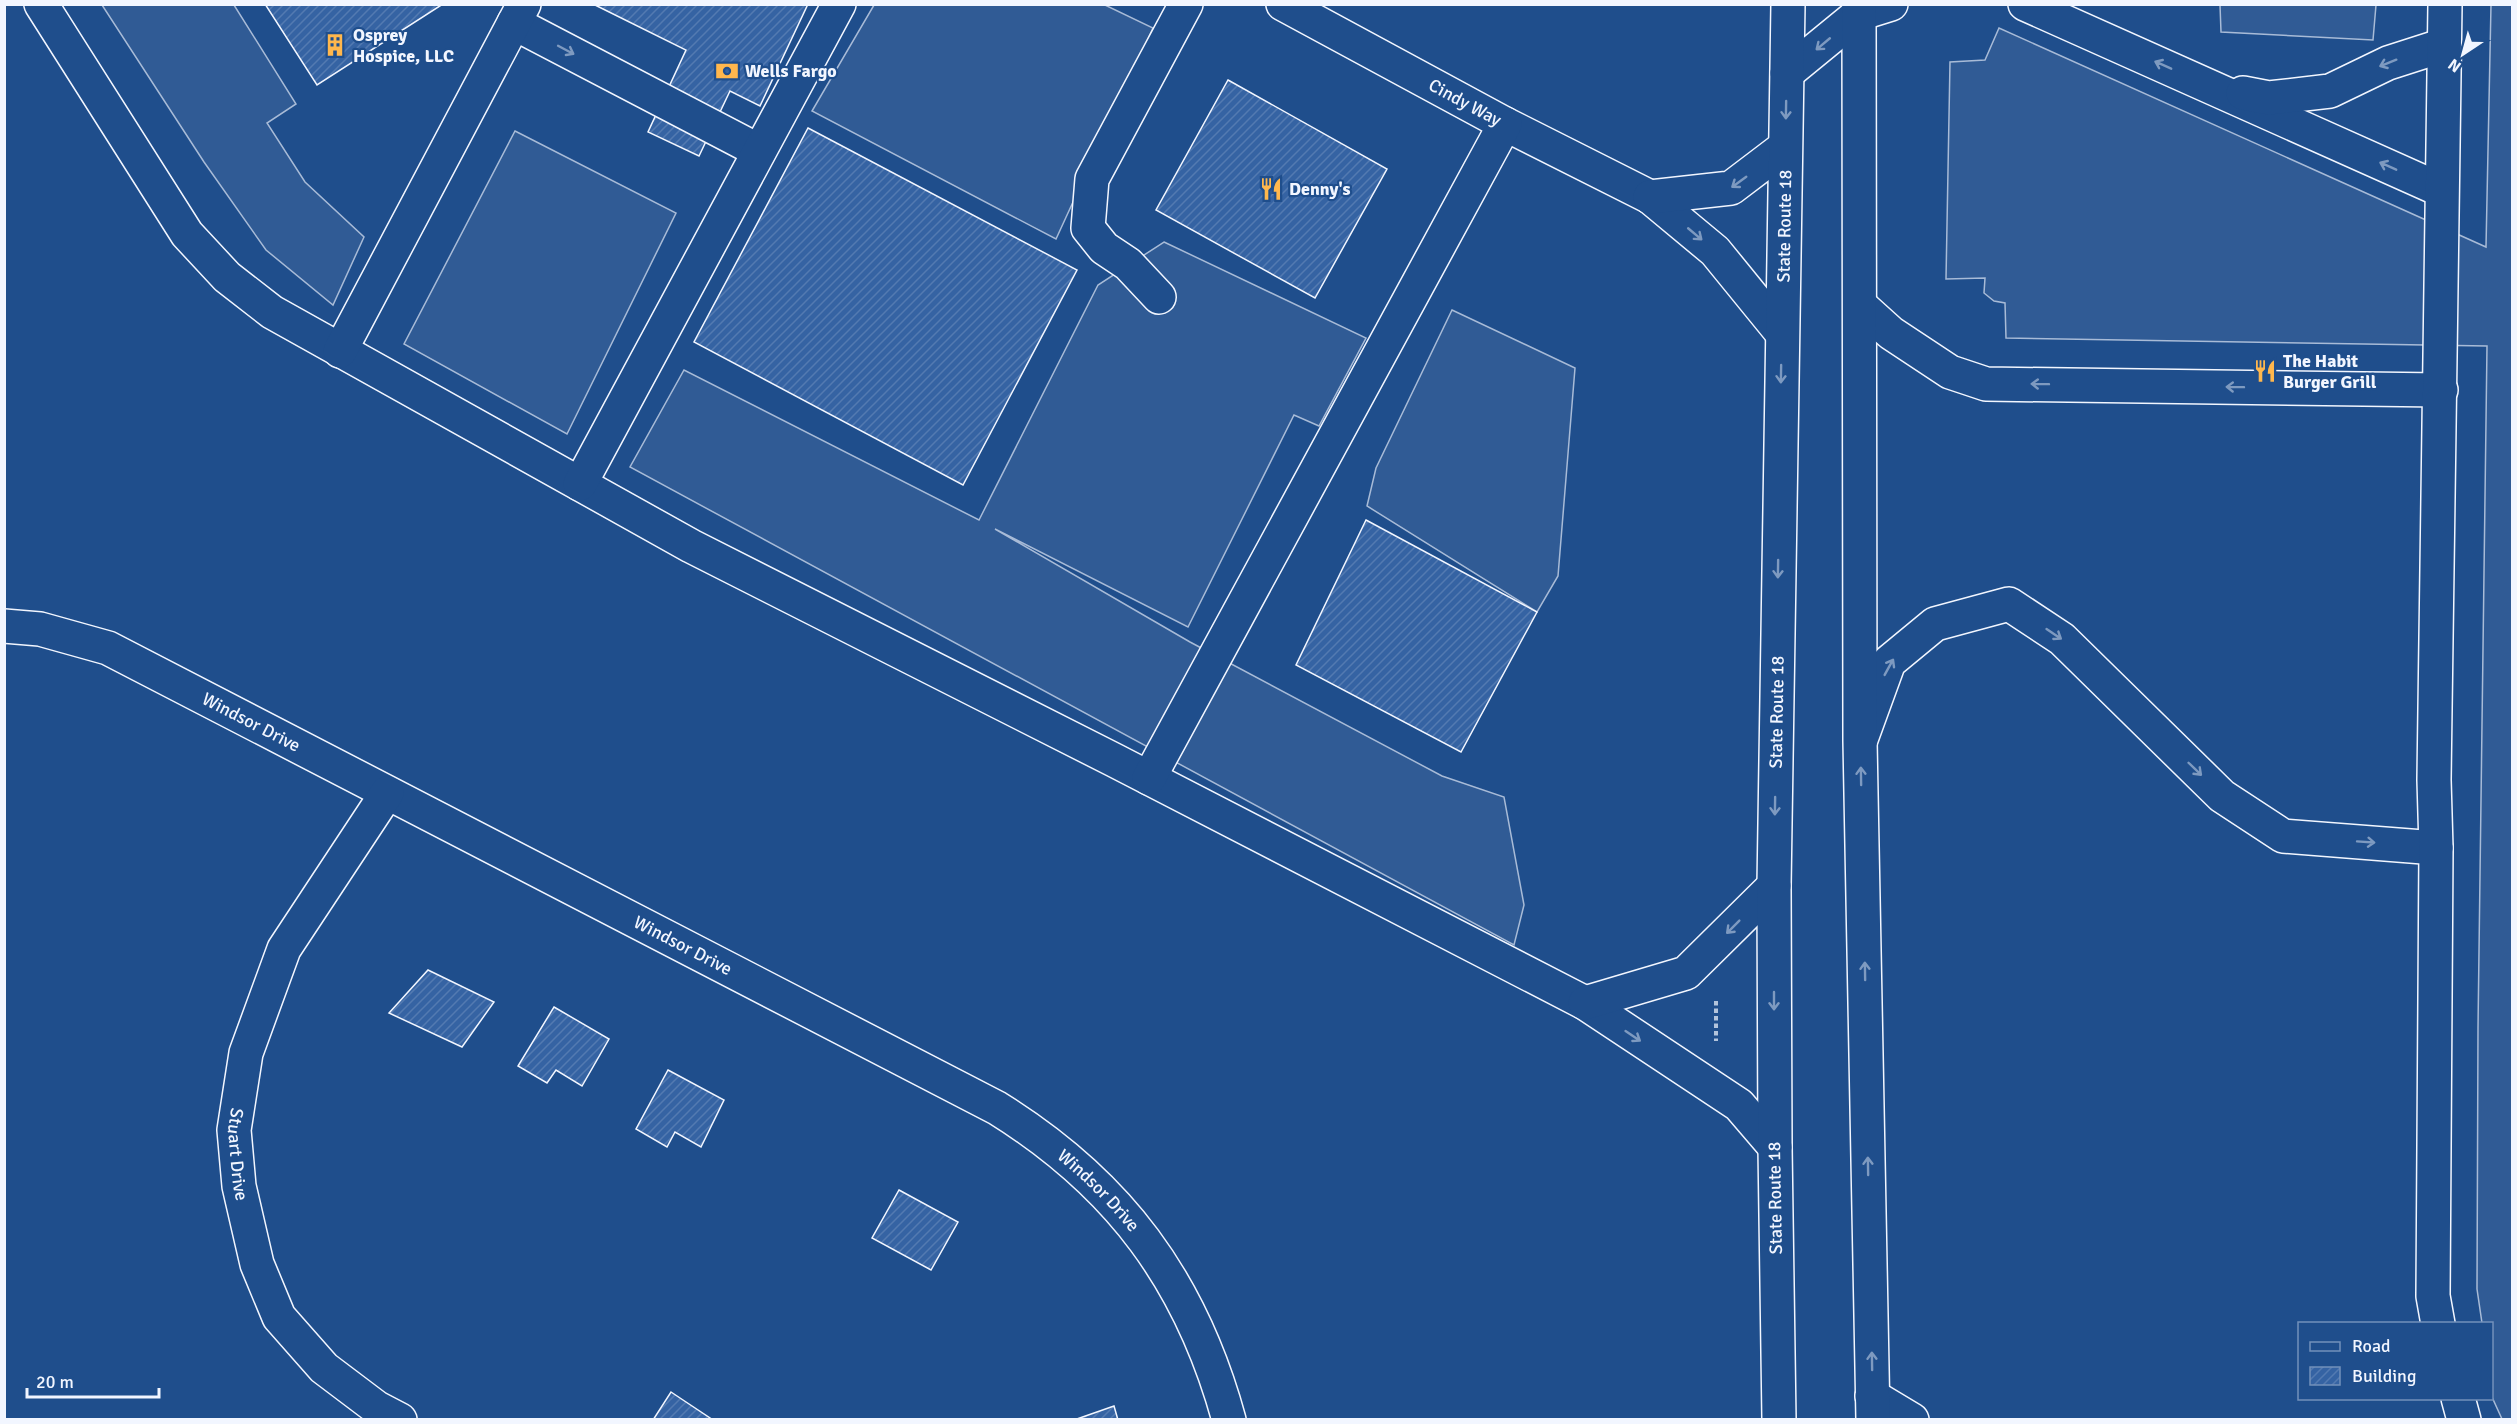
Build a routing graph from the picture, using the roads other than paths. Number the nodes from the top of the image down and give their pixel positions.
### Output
1 (41, 4) edge
2 (839, 4) edge
3 (1186, 4) edge
4 (1283, 4) edge
5 (1788, 4) edge
6 (1891, 4) edge
7 (2025, 4) edge
8 (2445, 4) edge
9 (1859, 9) edge
10 (519, 14) edge
11 (2444, 45) junction
12 (1787, 73) junction
13 (2216, 89) junction
14 (1505, 124) junction
15 (1785, 147) junction
16 (759, 151) junction
17 (2441, 190) junction
18 (1650, 197) junction
19 (1159, 297) dead end
20 (1860, 305) junction
21 (1782, 332) junction
22 (340, 351) junction
23 (2440, 390) junction
24 (580, 484) junction
25 (4, 626) edge
26 (1860, 741) junction
27 (1149, 778) junction
28 (387, 793) junction
29 (2436, 848) junction
30 (1774, 886) junction
31 (1585, 1003) junction
32 (1774, 1147) junction
33 (2438, 1322) edge
34 (2459, 1400) edge
35 (1873, 1408) edge
36 (400, 1419) edge
37 (1229, 1419) edge
38 (1779, 1419) edge
39 (1912, 1419) edge
40 (2464, 1419) edge

1 - 22 main road
2 - 16 main road
3 - 19 main road
4 - 14 main road, Cindy Way
5 - 12 main road, State Route 18
6 - 9 main road
13 -> 7 main road
8 - 11 main road
9 -> 12 main road
9 - 20 main road
10 -> 16 main road
10 - 22 main road
11 -> 13 main road
11 - 17 main road
12 -> 15 main road, State Route 18
17 -> 13 main road
14 - 18 main road, Cindy Way
14 - 27 main road
15 -> 18 main road
15 - 21 main road, State Route 18
16 - 24 main road
17 - 23 main road
18 -> 21 main road, Cindy Way
23 -> 20 main road
20 - 26 main road
21 -> 30 main road, State Route 18
22 - 24 main road
23 - 29 main road
24 - 27 main road
25 - 28 main road, Windsor Drive
26 -> 29 main road
35 -> 26 main road
27 - 31 main road
28 - 36 main road, Stuart Drive
28 - 37 main road, Windsor Drive
29 - 33 main road
30 -> 31 main road
30 -> 32 main road, State Route 18
31 -> 32 main road
32 - 38 main road, State Route 18
34 - 40 main road
35 - 39 main road

